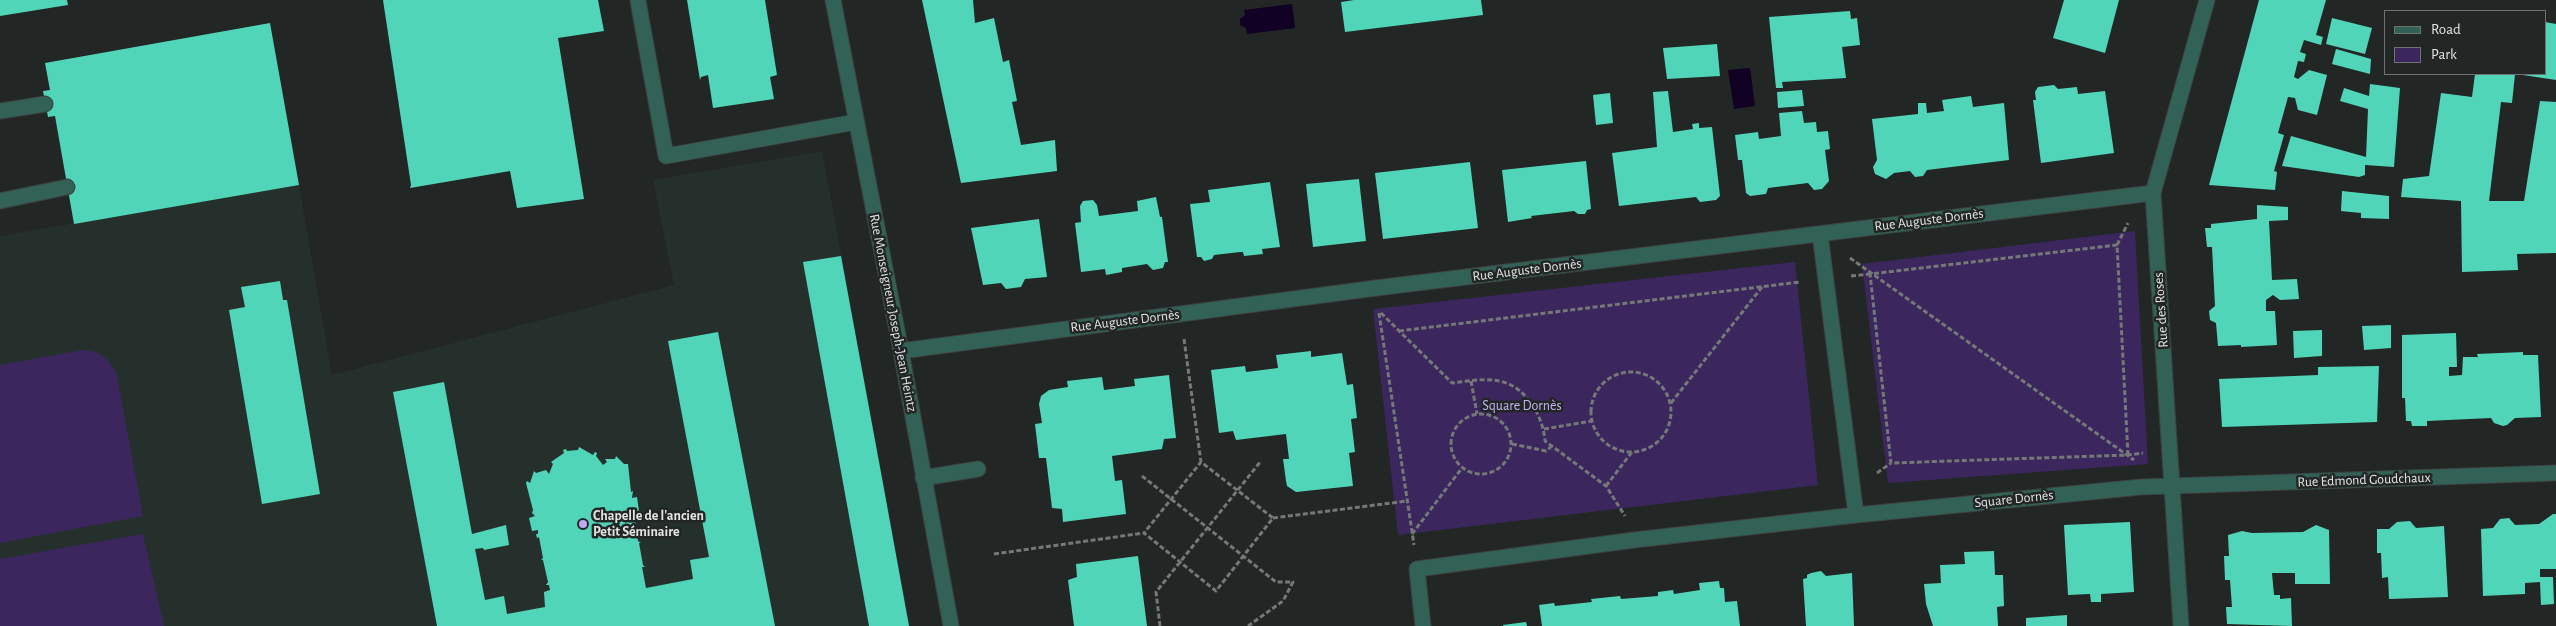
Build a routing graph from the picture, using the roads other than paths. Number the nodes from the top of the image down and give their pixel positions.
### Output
1 (833, 0) edge
2 (2206, 0) edge
3 (638, 2) dead end
4 (45, 104) dead end
5 (0, 112) edge
6 (856, 122) junction
7 (68, 187) dead end
8 (2153, 193) junction
9 (0, 202) edge
10 (1820, 234) junction
11 (901, 351) junction
12 (978, 469) dead end
13 (2556, 473) edge
14 (923, 478) junction
15 (2172, 486) junction
16 (1856, 515) junction
17 (951, 626) edge
18 (1423, 626) edge
19 (2181, 626) edge

1 - 6 street, Rue Monseigneur Joseph-Jean Heintz
2 - 8 street, Rue des Roses
3 - 6 street
4 - 5 street
6 - 11 street, Rue Monseigneur Joseph-Jean Heintz
7 - 9 street
8 - 10 street, Rue Auguste Dornès
8 - 15 street, Rue des Roses
10 - 11 street, Rue Auguste Dornès
10 - 16 street
11 - 14 street, Rue Monseigneur Joseph-Jean Heintz
12 - 14 street
13 - 15 street, Rue Edmond Goudchaux
14 - 17 street, Rue Monseigneur Joseph-Jean Heintz
15 - 16 street, Square Dornès
15 - 19 street, Rue des Roses
16 - 18 street, Square Dornès

